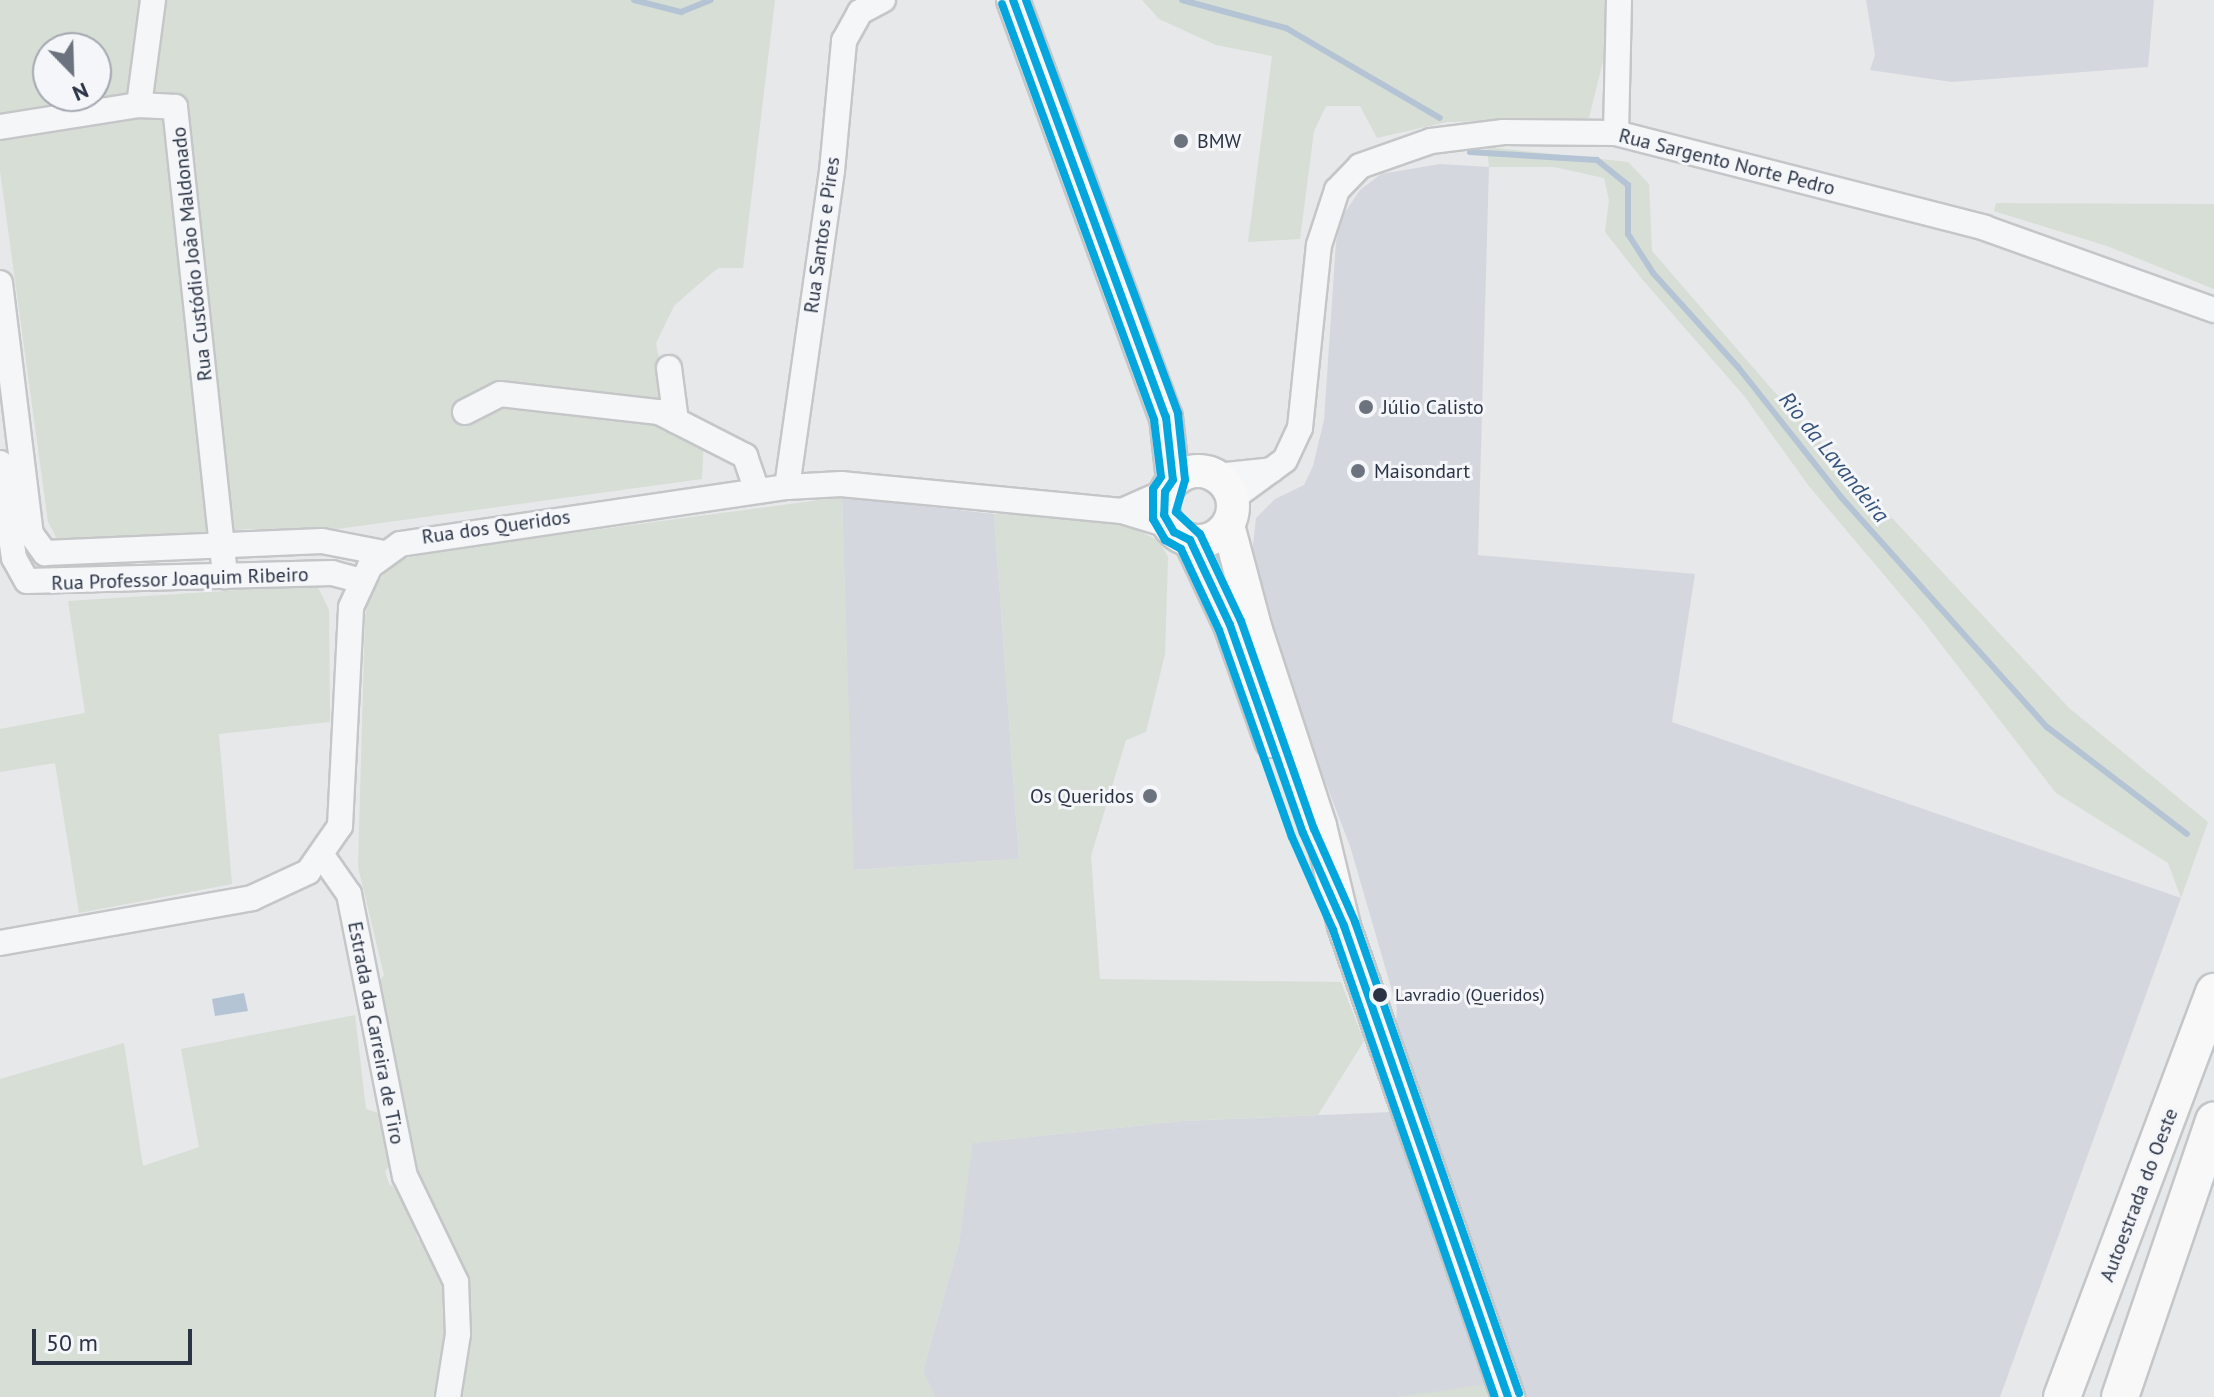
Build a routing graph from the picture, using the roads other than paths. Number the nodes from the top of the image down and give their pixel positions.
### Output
1 (153, 0) edge
2 (883, 0) edge
3 (1013, 0) edge
4 (1619, 0) edge
5 (139, 105) junction
6 (0, 127) edge
7 (1616, 133) junction
8 (0, 283) edge
9 (2214, 310) edge
10 (669, 368) dead end
11 (465, 412) dead end
12 (1166, 417) junction
13 (676, 421) junction
14 (0, 463) edge
15 (1169, 486) junction
16 (787, 487) junction
17 (757, 491) junction
18 (1221, 492) junction
19 (1122, 511) junction
20 (1179, 533) junction
21 (224, 542) junction
22 (166, 546) junction
23 (384, 553) junction
24 (225, 576) junction
25 (167, 580) junction
26 (359, 580) junction
27 (1265, 687) junction
28 (323, 857) junction
29 (0, 943) edge
30 (2214, 992) edge
31 (2214, 1121) edge
32 (448, 1397) edge
33 (1508, 1397) edge
34 (2062, 1397) edge
35 (2120, 1397) edge

1 - 5 street
2 - 16 street, Rua Santos e Pires
3 - 12 main road
4 - 7 street
5 - 6 street
5 - 21 street, Rua Custódio João Maldonado
7 - 9 street, Rua Sargento Norte Pedro
7 - 18 street, Rua Sargento Norte Pedro
8 - 22 street, Rua Professor Joaquim Ribeiro
10 - 13 street
11 - 13 street
12 - 15 main road
12 - 18 main road
13 - 17 street
14 - 25 street, Rua Professor Joaquim Ribeiro
15 - 18 main road
15 - 19 street, Rua dos Queridos
15 - 20 main road
16 - 17 street, Rua dos Queridos
16 - 19 street, Rua dos Queridos
17 - 23 street, Rua dos Queridos
18 - 20 main road
18 - 27 main road
19 - 20 street, Rua dos Queridos
20 - 27 main road
21 - 22 street, Rua Professor Joaquim Ribeiro
21 - 23 street, Rua Professor Joaquim Ribeiro
21 - 24 street
22 - 25 street
23 - 26 street, Rua dos Queridos
24 - 25 street, Rua Professor Joaquim Ribeiro
24 - 26 street, Rua Professor Joaquim Ribeiro
26 - 28 street
27 - 33 main road
28 - 29 street
28 - 32 street, Estrada da Carreira de Tiro
30 - 34 highway, Autoestrada do Oeste
31 - 35 highway

